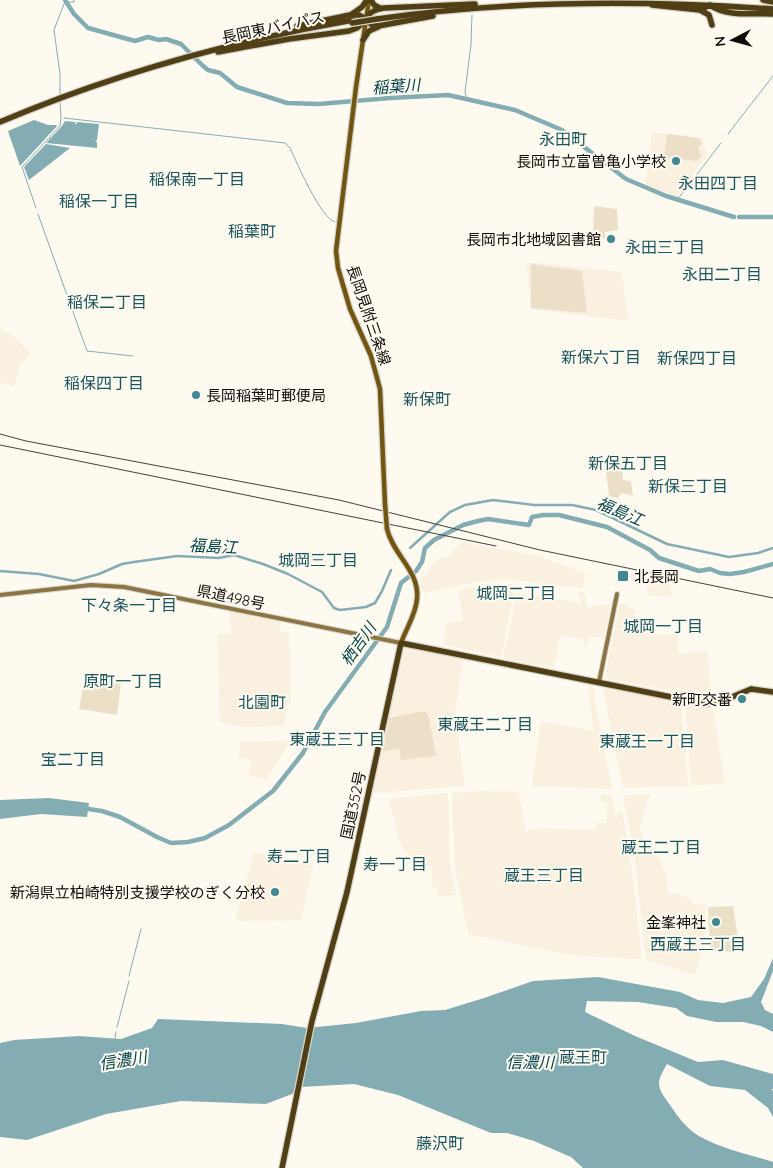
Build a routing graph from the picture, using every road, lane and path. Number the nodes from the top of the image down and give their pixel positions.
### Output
1 (369, 0) edge
2 (540, 0) edge
3 (763, 0) edge
4 (694, 1) edge
5 (570, 2) junction
6 (773, 2) edge
7 (474, 6) junction
8 (726, 6) junction
9 (384, 8) junction
10 (773, 8) edge
11 (700, 10) junction
12 (773, 14) edge
13 (351, 19) junction
14 (366, 20) junction
15 (385, 25) junction
16 (349, 31) junction
17 (362, 41) junction
18 (218, 52) junction
19 (61, 100) junction
20 (0, 122) edge
21 (0, 126) edge
22 (617, 594) dead end
23 (0, 595) edge
24 (401, 643) junction
25 (599, 682) junction
26 (773, 692) edge
27 (282, 1168) edge

1 - 9 highway
1 - 13 highway
1 - 14 main road
2 - 7 highway, 長岡東バイパス
3 - 6 highway
4 - 5 highway, 長岡東バイパス
4 - 8 highway, 長岡東バイパス
5 - 7 highway, 長岡東バイパス
5 - 11 highway
7 - 9 highway
7 - 13 highway, 長岡東バイパス, bridge
7 - 15 highway
8 - 10 highway, 長岡東バイパス
8 - 11 highway
8 - 11 highway
8 - 12 highway
9 - 14 highway
13 - 14 highway
13 - 18 highway, 長岡東バイパス
13 - 19 highway, 長岡東バイパス
14 - 15 highway
14 - 16 highway
14 - 17 main road
15 - 17 highway
16 - 17 highway
16 - 18 highway
17 - 24 main road, 長岡見附三条線, bridge
18 - 19 highway, 長岡東バイパス
19 - 20 highway, 長岡東バイパス
19 - 21 highway, 長岡東バイパス
22 - 25 main road
23 - 24 main road, 県道498号
24 - 25 highway
24 - 27 highway, 国道352号
25 - 26 highway

